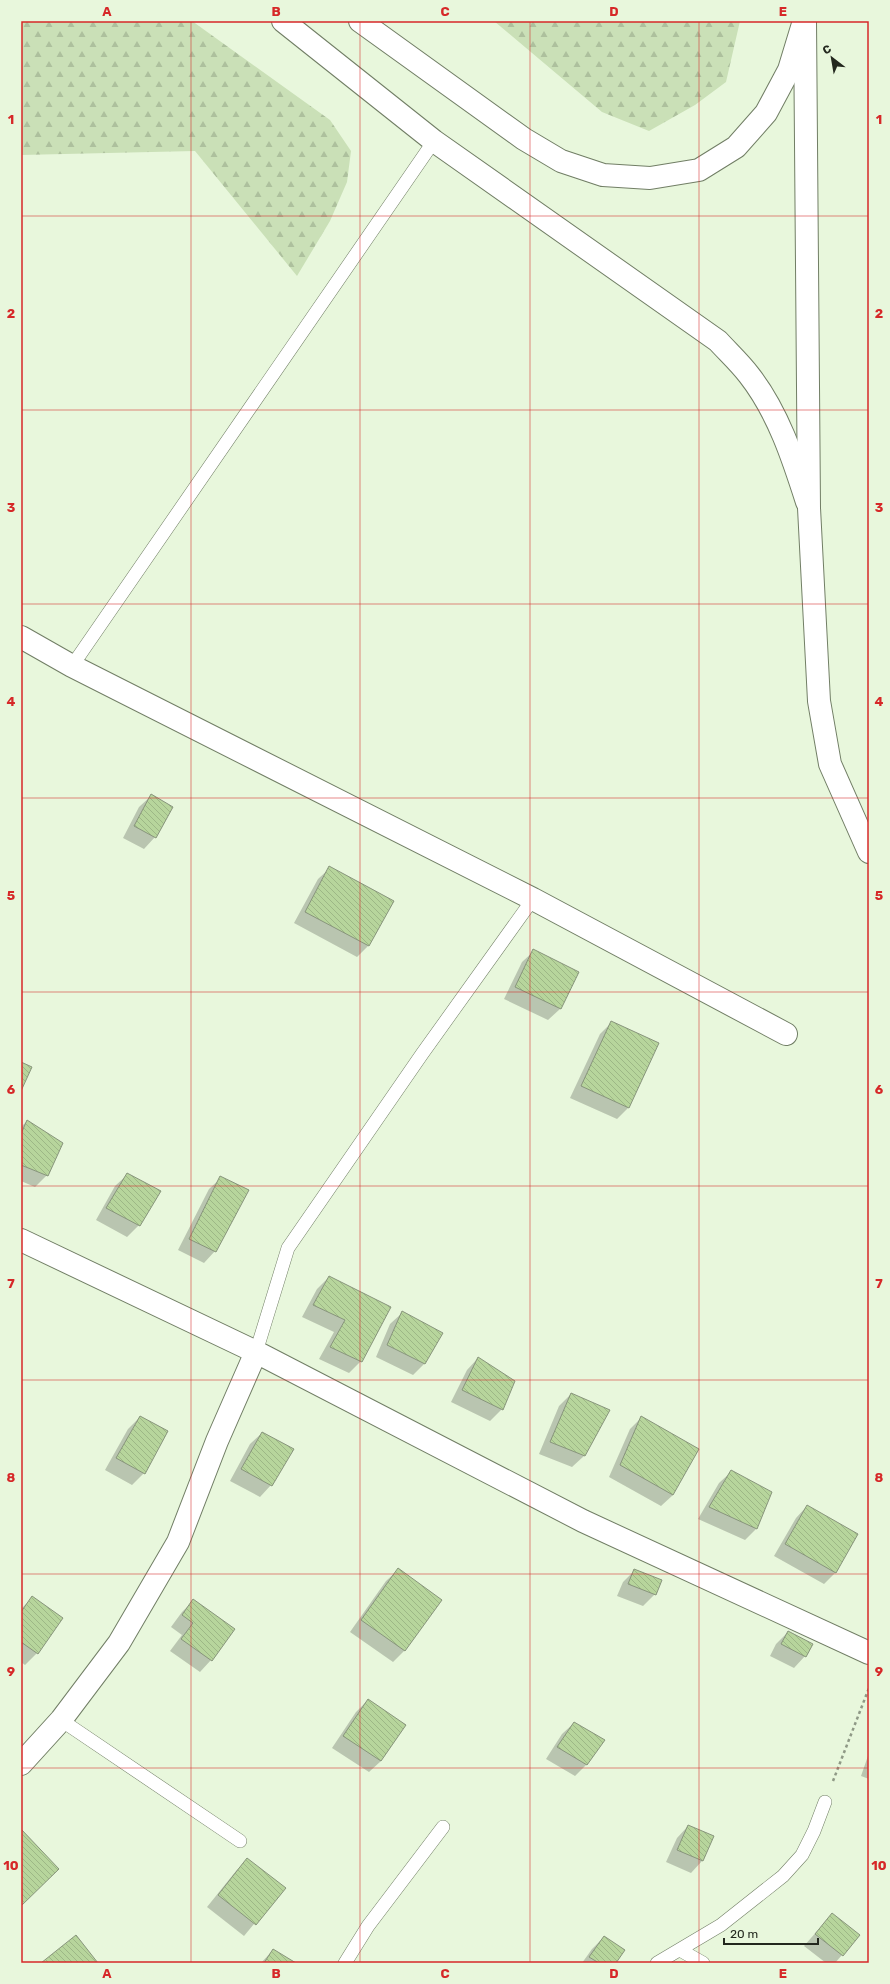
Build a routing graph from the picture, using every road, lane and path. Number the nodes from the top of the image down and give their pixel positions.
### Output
1 (283, 21) edge
2 (360, 21) edge
3 (805, 21) edge
4 (434, 141) junction
5 (808, 508) junction
6 (21, 637) edge
7 (72, 666) junction
8 (851, 814) junction
9 (869, 844) edge
10 (869, 852) edge
11 (533, 899) junction
12 (786, 1034) dead end
13 (21, 1240) edge
14 (256, 1352) junction
15 (869, 1654) edge
16 (869, 1688) edge
17 (61, 1720) junction
18 (21, 1764) edge
19 (825, 1802) joint
20 (443, 1827) dead end
21 (240, 1841) dead end
22 (680, 1950) junction
23 (345, 1963) edge
24 (657, 1963) edge
25 (703, 1963) edge

1 - 4 main road
2 - 3 main road
3 - 5 main road
4 - 5 main road
4 - 7 lane
5 - 8 main road
6 - 7 main road
7 - 11 main road
8 - 9 main road
8 - 10 main road
11 - 12 main road
11 - 14 lane
13 - 14 main road
14 - 15 main road
14 - 17 main road
16 - 19 path
17 - 18 main road
17 - 21 lane
19 - 22 lane
20 - 23 lane
22 - 24 lane
22 - 25 lane

